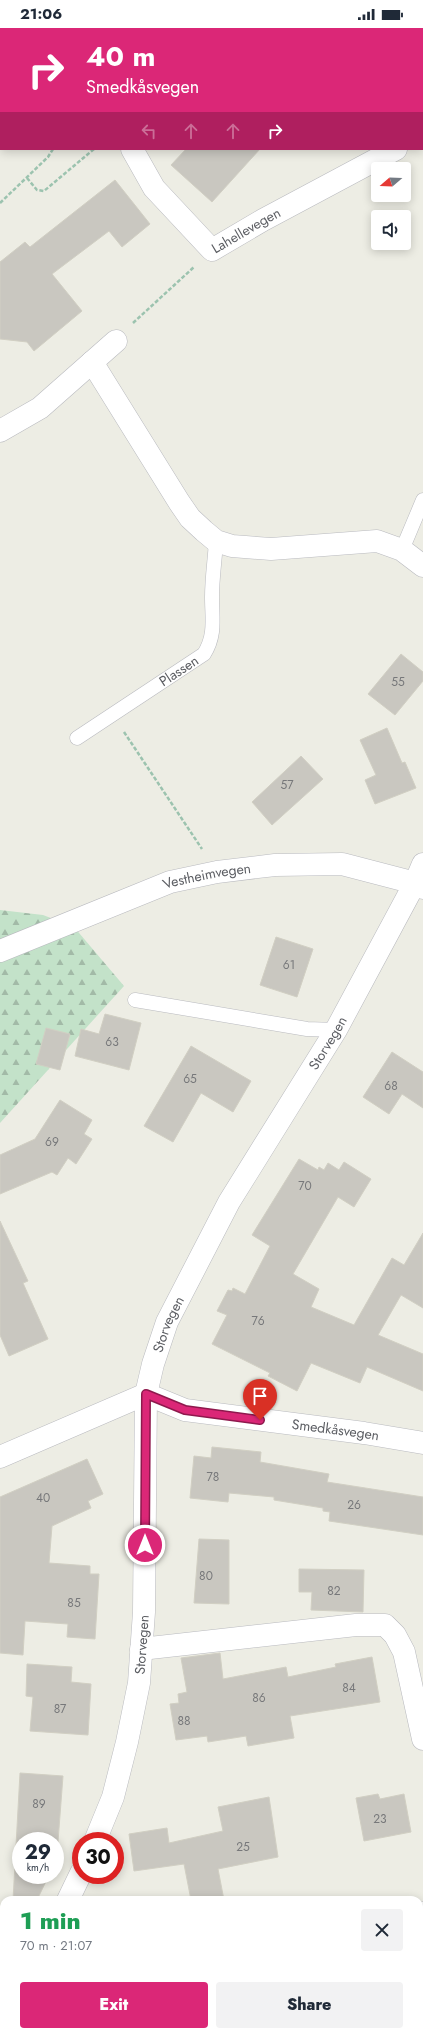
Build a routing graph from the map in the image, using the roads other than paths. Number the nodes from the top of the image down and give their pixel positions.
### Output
1 (133, 150) edge
2 (394, 150) edge
3 (116, 341) road end
4 (92, 362) junction
5 (0, 431) edge
6 (423, 500) edge
7 (216, 541) junction
8 (402, 550) junction
9 (423, 566) edge
10 (77, 738) dead end
11 (420, 878) edge
12 (0, 951) edge
13 (135, 1000) dead end
14 (336, 1030) junction
15 (146, 1394) junction
16 (423, 1442) edge
17 (0, 1457) edge
18 (141, 1649) junction
19 (423, 1739) edge
20 (99, 1832) edge
21 (76, 1884) edge
22 (70, 1896) edge

1 - 2 street, Lahellevegen
3 - 4 street
4 - 5 street
4 - 7 street
6 - 8 lane
7 - 8 street
7 - 10 lane, Plassen
8 - 9 street
11 - 12 street, Vestheimvegen
11 - 14 street, Storvegen
13 - 14 lane
14 - 15 street, Storvegen
15 - 16 street, Smedkåsvegen
15 - 17 street
15 - 18 street, Storvegen
18 - 19 street
18 - 20 street, Storvegen
21 - 22 street

